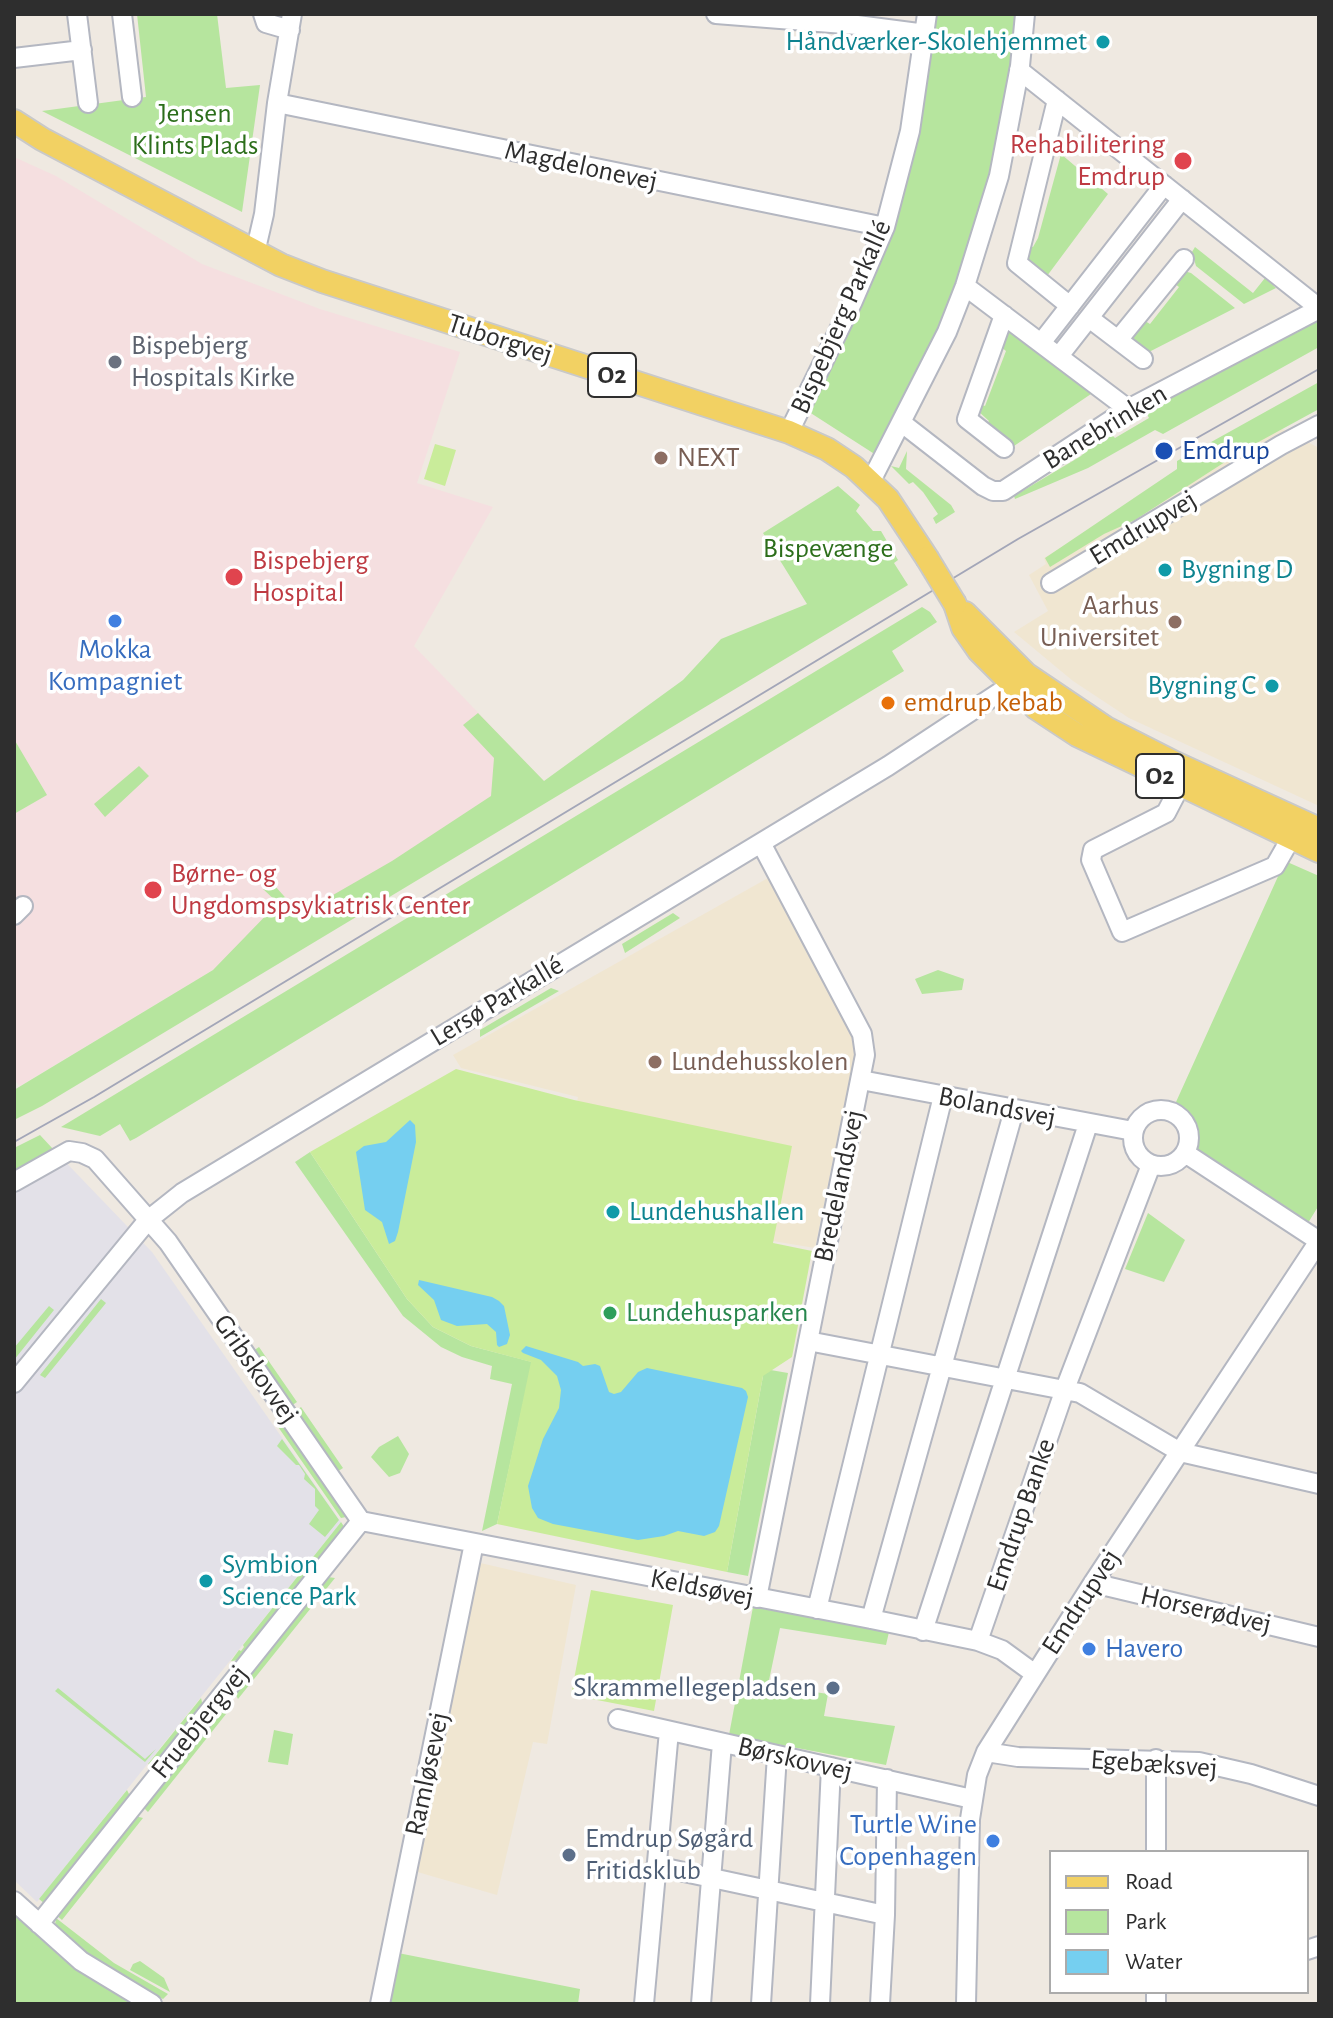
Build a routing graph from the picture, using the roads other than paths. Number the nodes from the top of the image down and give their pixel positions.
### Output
1 (77, 14) edge
2 (122, 14) edge
3 (263, 14) edge
4 (716, 14) edge
5 (927, 14) edge
6 (1025, 14) edge
7 (291, 22) edge
8 (926, 34) junction
9 (82, 50) junction
10 (14, 58) edge
11 (1019, 70) junction
12 (132, 97) dead end
13 (1057, 100) junction
14 (88, 103) dead end
15 (277, 103) junction
16 (14, 121) edge
17 (14, 131) edge
18 (42, 139) junction
19 (1164, 185) junction
20 (1182, 199) junction
21 (885, 227) junction
22 (255, 253) junction
23 (1184, 259) dead end
24 (965, 286) junction
25 (1070, 306) junction
26 (1319, 309) edge
27 (1004, 315) junction
28 (1089, 318) junction
29 (1118, 340) junction
30 (1041, 343) junction
31 (1059, 356) junction
32 (1143, 359) dead end
33 (1128, 409) junction
34 (902, 423) junction
35 (1319, 425) edge
36 (789, 432) junction
37 (1004, 448) dead end
38 (871, 481) junction
39 (1051, 583) dead end
40 (1019, 680) junction
41 (1180, 786) junction
42 (1319, 829) edge
43 (1291, 838) junction
44 (761, 843) junction
45 (1319, 851) edge
46 (861, 1080) junction
47 (943, 1096) junction
48 (1014, 1110) junction
49 (1088, 1124) junction
50 (1133, 1131) junction
51 (1185, 1153) junction
52 (1151, 1165) junction
53 (14, 1182) edge
54 (148, 1220) junction
55 (1319, 1241) edge
56 (808, 1341) junction
57 (880, 1356) junction
58 (941, 1365) junction
59 (1005, 1377) junction
60 (14, 1383) edge
61 (1065, 1389) junction
62 (1180, 1452) junction
63 (1319, 1484) edge
64 (361, 1521) junction
65 (474, 1543) junction
66 (1093, 1583) junction
67 (757, 1598) junction
68 (817, 1609) junction
69 (871, 1619) junction
70 (923, 1631) junction
71 (1319, 1637) edge
72 (978, 1641) junction
73 (1035, 1674) junction
74 (618, 1719) dead end
75 (669, 1731) junction
76 (722, 1743) junction
77 (986, 1752) junction
78 (777, 1755) junction
79 (1156, 1759) junction
80 (831, 1767) junction
81 (887, 1779) junction
82 (1319, 1796) edge
83 (972, 1799) junction
84 (1156, 1850) edge
85 (656, 1866) junction
86 (711, 1878) junction
87 (767, 1891) junction
88 (14, 1901) edge
89 (825, 1902) junction
90 (885, 1915) junction
91 (39, 1924) junction
92 (152, 2004) edge
93 (380, 2004) edge
94 (645, 2004) edge
95 (701, 2004) edge
96 (761, 2004) edge
97 (820, 2004) edge
98 (880, 2004) edge
99 (966, 2004) edge

1 - 9 street
2 - 12 street
3 - 7 street
4 - 8 street
5 - 8 street, Bispebjerg Parkallé
6 - 11 street
7 - 15 street
8 - 21 street, Bispebjerg Parkallé
9 - 10 street
9 - 14 street
11 - 13 street
11 - 24 street
13 - 19 street
13 - 25 street
15 - 21 street, Magdelonevej
15 - 22 street
16 - 18 main road, Tuborgvej / O2
17 - 18 main road, Tuborgvej / O2
18 - 22 main road, Tuborgvej / O2
19 - 20 street
19 - 25 street
20 - 26 street
20 - 28 street
21 - 36 street, Bispebjerg Parkallé
22 - 36 main road, Tuborgvej / O2
23 - 29 street
24 - 27 street
24 - 34 street
25 - 30 street
26 - 33 street, Banebrinken
27 - 30 street
27 - 37 street
28 - 29 street
28 - 31 street
29 - 32 street
30 - 31 street
31 - 33 street
33 - 34 street, Banebrinken
34 - 38 street
35 - 39 street, Emdrupvej
36 - 38 main road, Tuborgvej / O2
38 - 40 main road, Tuborgvej / O2, bridge
40 - 41 main road, Tuborgvej / O2
40 - 42 main road, Tuborgvej / O2
40 - 44 street, Lersø Parkallé
41 - 43 main road, Tuborgvej / O2
41 - 43 street
43 - 45 main road, Tuborgvej / O2
44 - 46 street, Bredelandsvej
44 - 54 street, Lersø Parkallé
46 - 47 street, Bolandsvej
46 - 56 street, Bredelandsvej
47 - 48 street, Bolandsvej
47 - 57 street
48 - 49 street, Bolandsvej
48 - 58 street
49 - 50 street, Bolandsvej
49 - 59 street, Emdrup Banke
50 - 51 street
50 - 52 street
51 - 52 street
51 - 55 street
52 - 61 street, Emdrup Banke
53 - 54 street, Gribskovvej
54 - 60 street, Lersø Parkallé
54 - 64 street, Gribskovvej
55 - 62 street, Emdrupvej
56 - 57 street
56 - 67 street, Bredelandsvej
57 - 58 street
57 - 68 street
58 - 59 street
58 - 69 street
59 - 61 street
59 - 70 street, Emdrup Banke
61 - 62 street
61 - 72 street, Emdrup Banke
62 - 63 street
62 - 66 street, Emdrupvej
64 - 65 street, Keldsøvej
64 - 91 street, Fruebjergvej
65 - 67 street, Keldsøvej
65 - 93 street, Ramløsevej
66 - 71 street, Horserødvej
66 - 73 street, Emdrupvej
67 - 68 street, Keldsøvej
68 - 69 street, Keldsøvej
69 - 70 street, Keldsøvej
70 - 72 street, Keldsøvej
72 - 73 street, Keldsøvej
73 - 77 street, Emdrupvej
74 - 75 street, Børskovvej
75 - 76 street, Børskovvej
75 - 85 street
76 - 78 street, Børskovvej
76 - 86 street
77 - 79 street, Egebæksvej
77 - 83 street, Emdrupvej
78 - 80 street, Børskovvej
78 - 87 street
79 - 82 street, Egebæksvej
79 - 84 street
80 - 81 street, Børskovvej
80 - 89 street
81 - 83 street, Børskovvej
81 - 90 street
83 - 99 street, Emdrupvej
85 - 86 street
85 - 94 street
86 - 87 street
86 - 95 street
87 - 89 street
87 - 96 street
88 - 91 street
89 - 90 street
89 - 97 street
90 - 98 street
91 - 92 street

